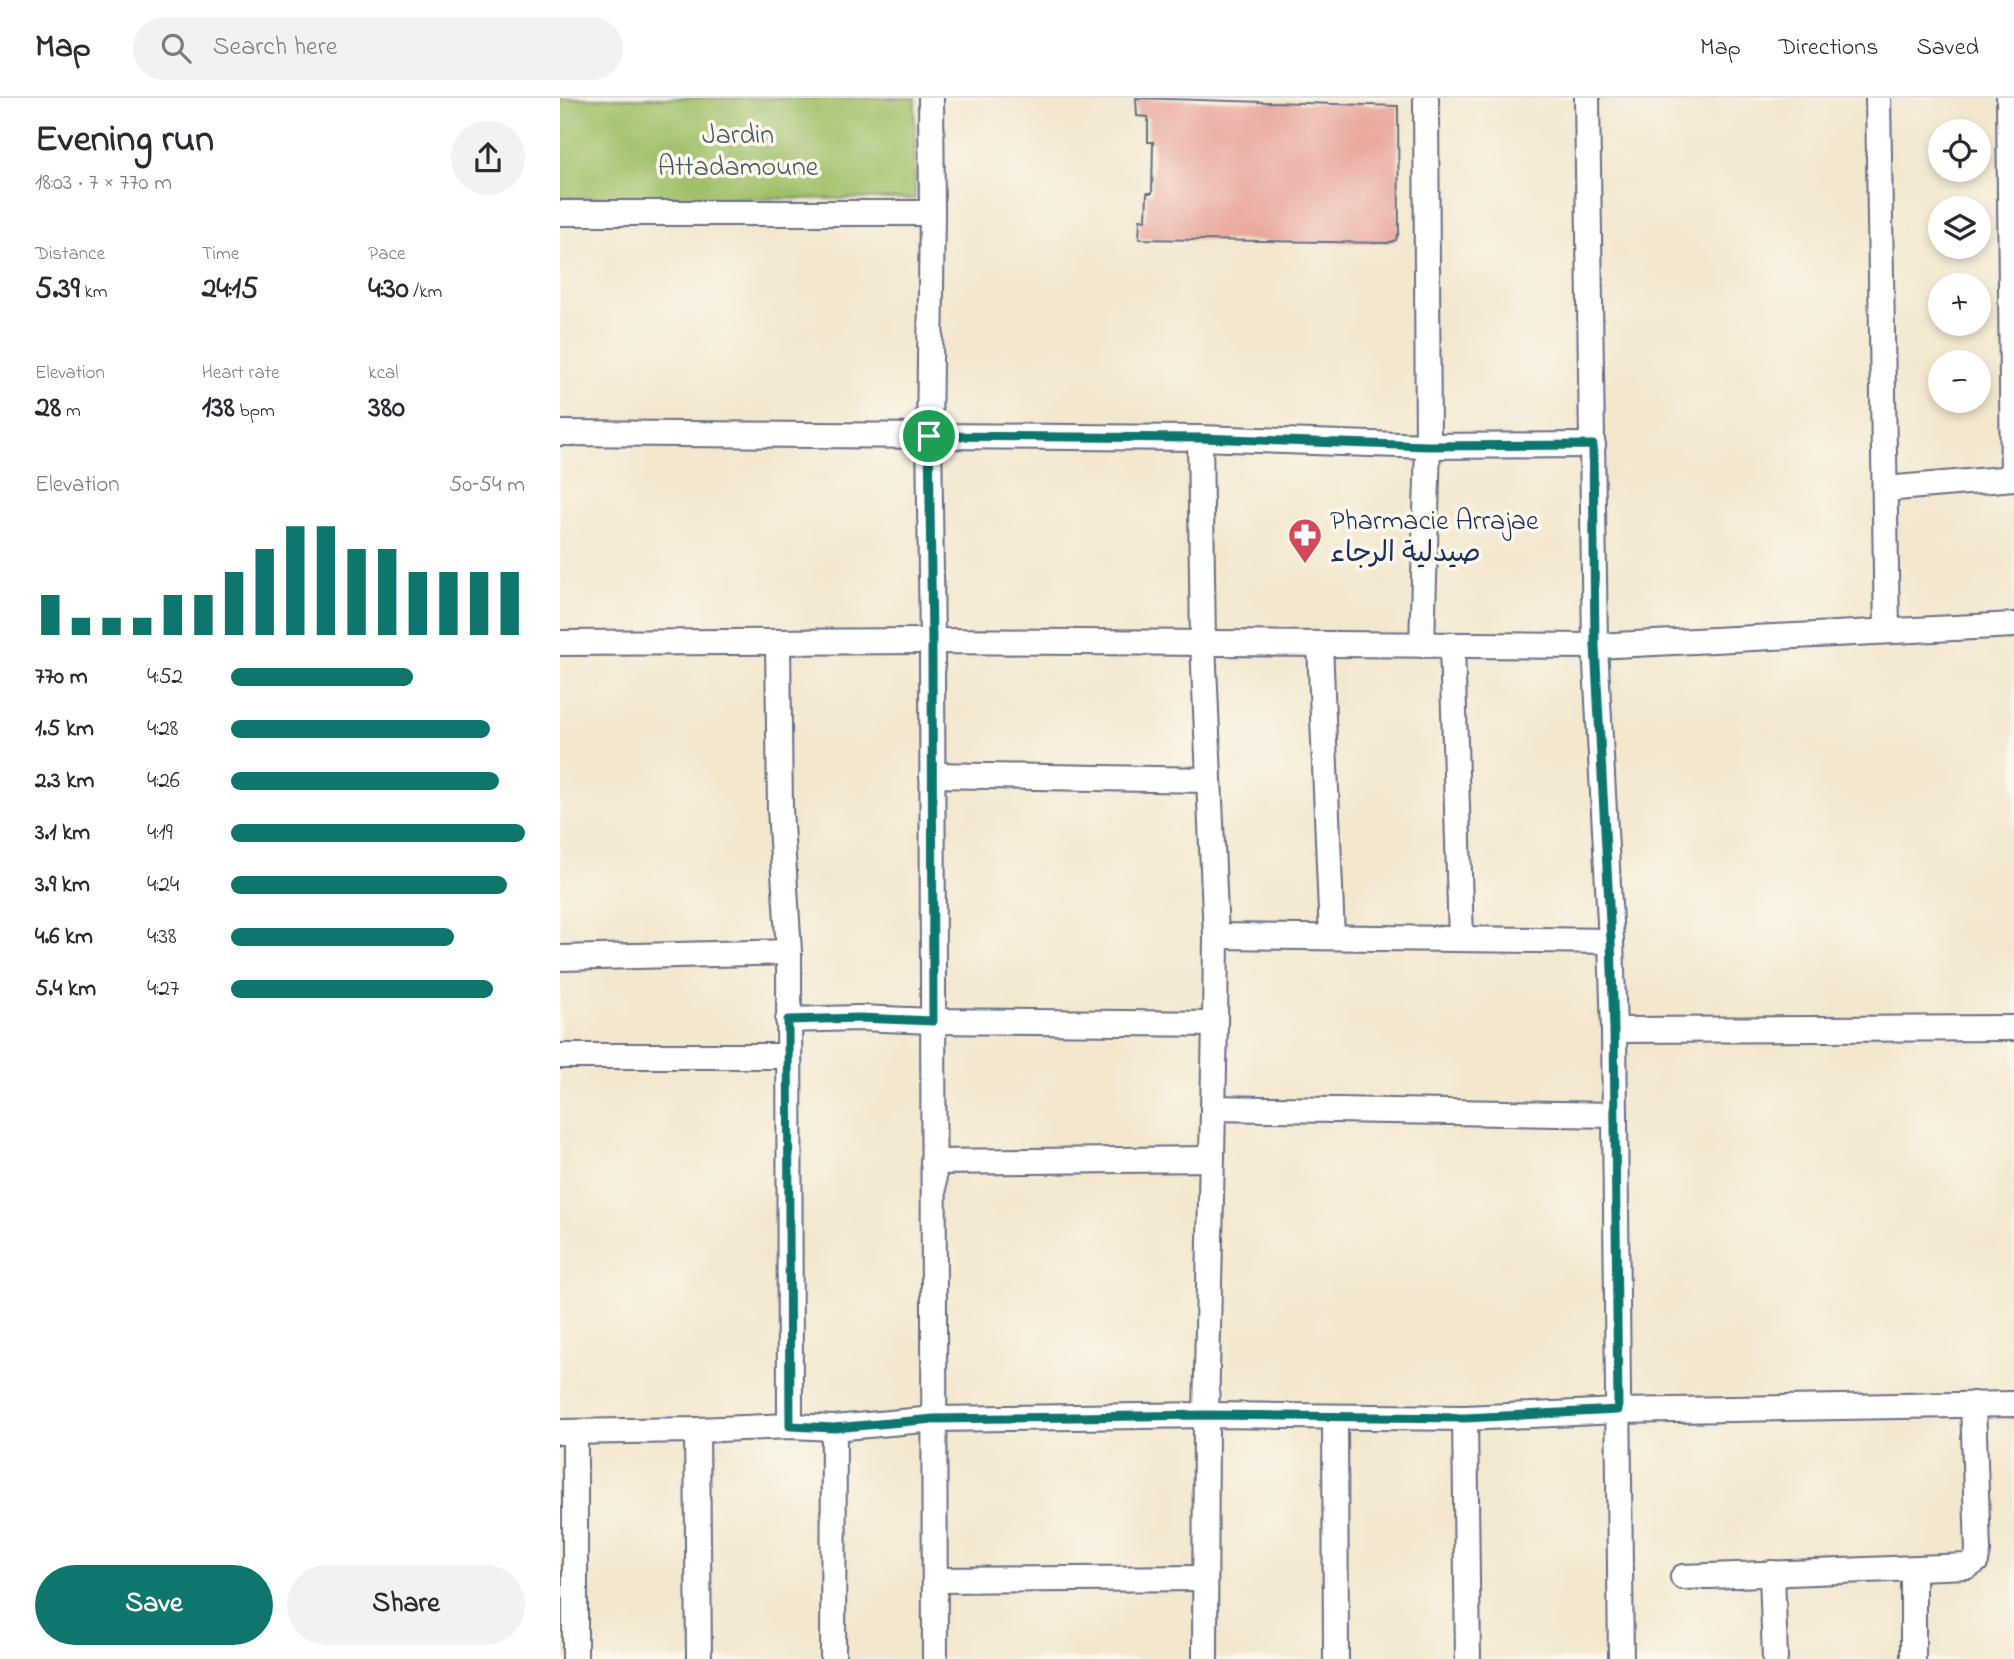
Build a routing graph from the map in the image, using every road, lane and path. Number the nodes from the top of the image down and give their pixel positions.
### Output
1 (931, 98) edge
2 (1426, 98) edge
3 (1587, 98) edge
4 (1878, 98) edge
5 (2009, 98) edge
6 (560, 213) edge
7 (932, 213) junction
8 (560, 433) edge
9 (929, 436) junction
10 (1200, 438) junction
11 (1593, 445) junction
12 (1428, 446) junction
13 (2013, 478) edge
14 (1885, 489) junction
15 (2014, 625) edge
16 (1887, 631) junction
17 (932, 641) junction
18 (560, 643) edge
19 (778, 643) junction
20 (1203, 643) junction
21 (1320, 644) junction
22 (1422, 645) junction
23 (1452, 645) junction
24 (1595, 646) junction
25 (932, 775) junction
26 (1208, 780) junction
27 (1216, 936) junction
28 (1332, 937) junction
29 (1461, 939) junction
30 (1611, 941) junction
31 (789, 952) junction
32 (560, 958) edge
33 (788, 1020) junction
34 (933, 1021) junction
35 (1215, 1024) junction
36 (2014, 1028) edge
37 (1614, 1030) junction
38 (560, 1056) edge
39 (788, 1056) junction
40 (1213, 1108) junction
41 (1615, 1115) junction
42 (1212, 1159) junction
43 (933, 1162) junction
44 (1973, 1404) junction
45 (2014, 1404) edge
46 (1618, 1410) junction
47 (1206, 1415) junction
48 (1335, 1417) junction
49 (1465, 1418) junction
50 (934, 1419) junction
51 (790, 1426) junction
52 (834, 1428) junction
53 (698, 1430) junction
54 (568, 1432) edge
55 (1913, 1569) junction
56 (1772, 1573) junction
57 (1683, 1577) dead end
58 (1205, 1578) junction
59 (935, 1580) junction
60 (575, 1659) edge
61 (699, 1659) edge
62 (833, 1659) edge
63 (935, 1659) edge
64 (1205, 1659) edge
65 (1336, 1659) edge
66 (1468, 1659) edge
67 (1620, 1659) edge
68 (1775, 1659) edge
69 (1913, 1659) edge

1 - 7 street
2 - 12 street
3 - 11 street
4 - 14 street
5 - 13 street
6 - 7 street
7 - 9 street
8 - 9 street
9 - 10 street
9 - 17 street
10 - 12 street
10 - 20 street
11 - 12 street
11 - 24 street
12 - 22 street
13 - 14 street
14 - 16 street
15 - 16 street
16 - 24 street
17 - 19 street
17 - 20 street
17 - 25 street
18 - 19 street
19 - 31 street
20 - 21 street
20 - 26 street
21 - 22 street
21 - 28 street
22 - 23 street
23 - 24 street
23 - 29 street
24 - 30 street
25 - 26 street
25 - 34 street
26 - 27 street
27 - 28 street
27 - 35 street
28 - 29 street
29 - 30 street
30 - 37 street
31 - 32 street
31 - 33 street
33 - 34 street
33 - 39 street
34 - 35 street
34 - 43 street
35 - 40 street
36 - 37 street
37 - 41 street
38 - 39 street
39 - 51 street
40 - 41 street
40 - 42 street
41 - 46 street
42 - 43 street
42 - 47 street
43 - 50 street
44 - 45 street
44 - 46 street
44 - 55 street
46 - 49 street
46 - 67 street
47 - 48 street
47 - 50 street
47 - 58 street
48 - 49 street
48 - 65 street
49 - 66 street
50 - 52 street
50 - 59 street
51 - 52 street
51 - 53 street
52 - 62 street
53 - 54 street
53 - 61 street
54 - 60 street
55 - 56 street
55 - 69 street
56 - 57 street
56 - 68 street
58 - 59 street
58 - 64 street
59 - 63 street

